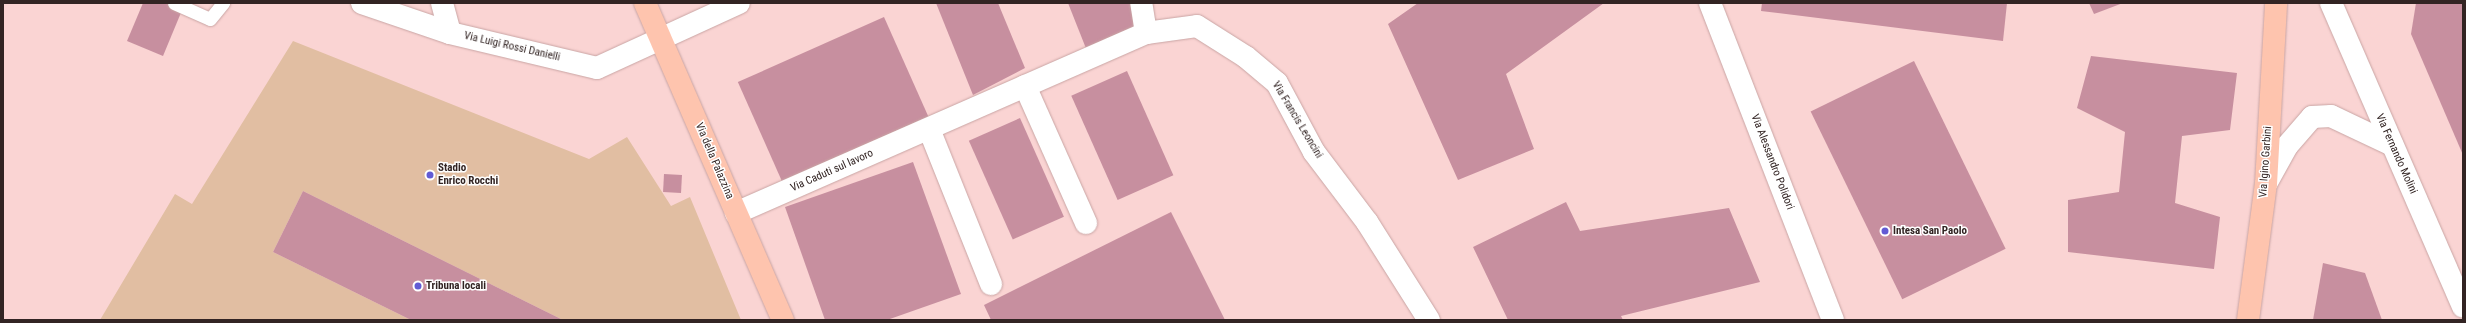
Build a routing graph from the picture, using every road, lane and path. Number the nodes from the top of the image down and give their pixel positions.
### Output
1 (174, 3) edge
2 (223, 3) edge
3 (362, 3) edge
4 (442, 3) edge
5 (645, 3) edge
6 (739, 3) edge
7 (1141, 3) edge
8 (1710, 3) edge
9 (2276, 3) edge
10 (2331, 3) edge
11 (450, 33) junction
12 (1146, 33) junction
13 (659, 38) junction
14 (1025, 86) junction
15 (929, 129) junction
16 (2392, 145) junction
17 (2266, 184) junction
18 (736, 213) junction
19 (1086, 223) dead end
20 (991, 284) dead end
21 (2463, 306) edge
22 (783, 320) edge
23 (1428, 320) edge
24 (1833, 320) edge
25 (2248, 320) edge

1 - 2 lane
3 - 11 street, Via Luigi Rossi Danielli
4 - 11 street
5 - 13 main road, Via della Palazzina
6 - 13 street, Via Luigi Rossi Danielli
7 - 12 street
8 - 24 street, Via Alessandro Polidori
9 - 17 main road, Via Igino Garbini
10 - 16 street, Via Fernando Molini
11 - 13 street, Via Luigi Rossi Danielli
12 - 14 street, Via Caduti sul lavoro
12 - 23 street, Via Francis Leoncini
13 - 18 main road, Via della Palazzina
14 - 15 street, Via Caduti sul lavoro
14 - 19 street
15 - 18 street, Via Caduti sul lavoro
15 - 20 street
16 - 17 street
16 - 21 street, Via Fernando Molini
17 - 25 main road, Via Igino Garbini
18 - 22 main road, Via della Palazzina

